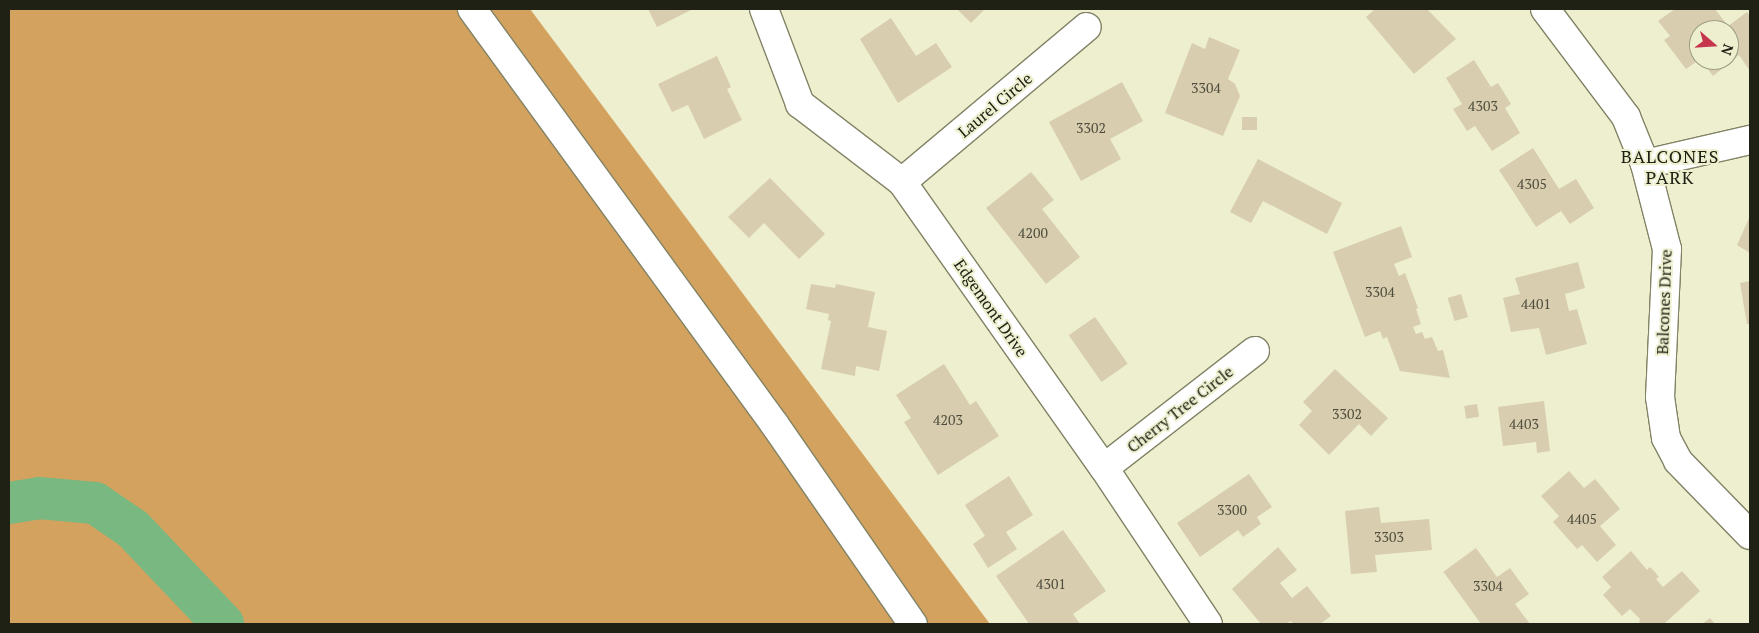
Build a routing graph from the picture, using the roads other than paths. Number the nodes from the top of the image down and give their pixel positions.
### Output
1 (472, 9) edge
2 (764, 9) edge
3 (1545, 9) edge
4 (1087, 27) dead end
5 (1750, 140) edge
6 (1646, 164) junction
7 (902, 182) junction
8 (1255, 351) dead end
9 (1104, 468) junction
10 (1750, 536) edge
11 (913, 624) edge
12 (1208, 624) edge

1 - 11 street
2 - 7 street, Edgemont Drive
3 - 6 street, Balcones Drive
4 - 7 street, Laurel Circle
5 - 6 street
6 - 10 street, Balcones Drive
7 - 9 street, Edgemont Drive
8 - 9 street, Cherry Tree Circle
9 - 12 street, Edgemont Drive

